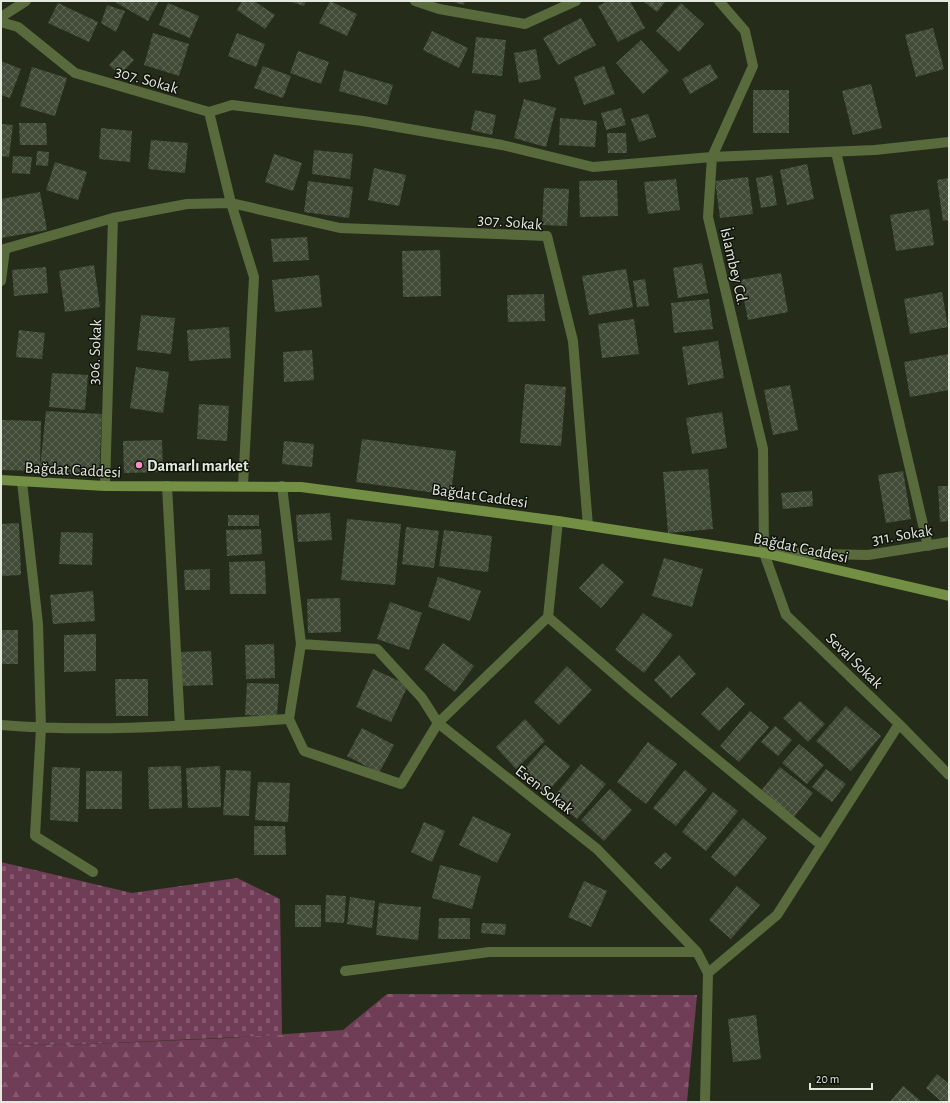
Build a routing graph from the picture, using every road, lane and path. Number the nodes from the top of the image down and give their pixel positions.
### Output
1 (26, 1) edge
2 (415, 1) edge
3 (576, 1) edge
4 (719, 1) edge
5 (1, 17) edge
6 (1, 22) edge
7 (209, 112) junction
8 (949, 142) edge
9 (836, 152) junction
10 (712, 156) junction
11 (231, 203) junction
12 (113, 218) junction
13 (3, 250) edge
14 (1, 281) edge
15 (1, 480) edge
16 (22, 482) junction
17 (105, 486) junction
18 (167, 486) junction
19 (243, 486) junction
20 (282, 486) junction
21 (558, 521) junction
22 (588, 526) junction
23 (949, 542) edge
24 (928, 546) junction
25 (764, 553) junction
26 (949, 596) edge
27 (548, 617) junction
28 (301, 644) junction
29 (289, 719) junction
30 (438, 723) junction
31 (899, 724) junction
32 (1, 725) edge
33 (180, 726) junction
34 (41, 728) junction
35 (949, 775) edge
36 (821, 845) junction
37 (93, 872) dead end
38 (697, 952) junction
39 (345, 971) dead end
40 (708, 973) junction
41 (705, 1102) edge

1 - 5 street
2 - 3 street
4 - 10 street, İslambey Cd.
6 - 7 street, 307. Sokak
7 - 10 street
7 - 11 street
8 - 9 street
9 - 10 street
9 - 24 street
10 - 25 street, İslambey Cd.
11 - 12 street, 307. Sokak
11 - 19 street
11 - 22 street, 307. Sokak
12 - 13 street, 307. Sokak
12 - 17 street, 306. Sokak
13 - 14 street
15 - 16 main road, Bağdat Caddesi
16 - 17 main road, Bağdat Caddesi
16 - 34 street
17 - 18 main road, Bağdat Caddesi
18 - 19 main road, Bağdat Caddesi
18 - 33 street
19 - 20 main road, Bağdat Caddesi
20 - 21 main road, Bağdat Caddesi
20 - 28 street
21 - 22 main road, Bağdat Caddesi
21 - 27 street
22 - 25 main road, Bağdat Caddesi
23 - 24 street, 311. Sokak
24 - 25 street, 311. Sokak
25 - 26 main road, Bağdat Caddesi
25 - 31 street, Seval Sokak
27 - 30 street
27 - 36 street
28 - 29 street
28 - 30 street, Esen Sokak
29 - 30 street
29 - 33 street
30 - 38 street, Esen Sokak
31 - 35 street, Seval Sokak
31 - 36 street
32 - 34 street
33 - 34 street
34 - 37 street
36 - 40 street
38 - 39 street
38 - 40 street, Esen Sokak
40 - 41 street, Esen Sokak

